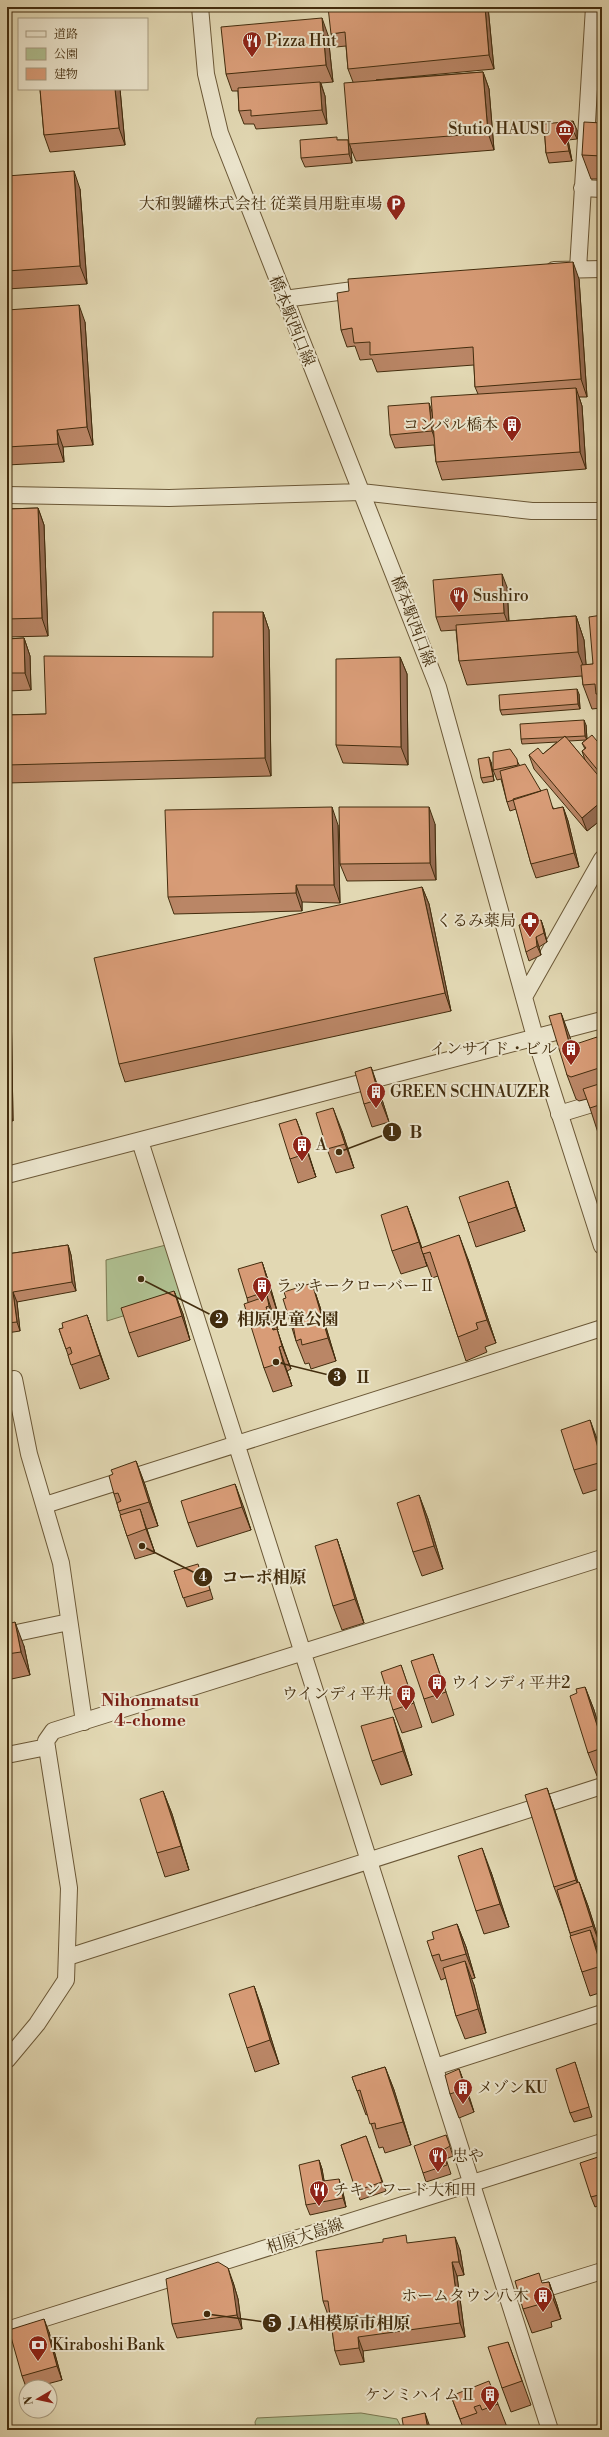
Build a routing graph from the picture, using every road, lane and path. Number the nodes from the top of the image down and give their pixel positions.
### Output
1 (200, 7) edge
2 (594, 7) edge
3 (596, 60) edge
4 (582, 188) junction
5 (602, 189) edge
6 (578, 269) junction
7 (602, 269) edge
8 (536, 272) edge
9 (388, 286) edge
10 (284, 299) junction
11 (361, 492) junction
12 (7, 495) edge
13 (602, 511) edge
14 (602, 859) edge
15 (524, 997) junction
16 (602, 1020) edge
17 (535, 1037) junction
18 (602, 1101) edge
19 (559, 1114) junction
20 (140, 1141) junction
21 (7, 1175) edge
22 (602, 1246) edge
23 (602, 1328) edge
24 (14, 1379) dead end
25 (237, 1444) junction
26 (45, 1505) junction
27 (602, 1558) edge
28 (69, 1622) junction
29 (7, 1635) edge
30 (303, 1653) junction
31 (84, 1722) junction
32 (47, 1747) junction
33 (7, 1755) edge
34 (602, 1786) edge
35 (369, 1860) junction
36 (68, 1957) junction
37 (602, 2013) edge
38 (7, 2060) edge
39 (435, 2067) junction
40 (602, 2142) edge
41 (472, 2184) junction
42 (602, 2271) edge
43 (509, 2300) junction
44 (7, 2330) edge
45 (550, 2430) edge

1 - 10 street, 橋本駅西口線
2 - 3 street
3 - 4 street
4 - 5 street
4 - 6 street
6 - 7 street
6 - 8 street
9 - 10 street
10 - 11 street, 橋本駅西口線
11 - 12 street
11 - 13 street
11 - 15 street, 橋本駅西口線
14 - 15 street
15 - 17 street, 橋本駅西口線
16 - 17 street
17 - 19 street, 橋本駅西口線
17 - 20 street
18 - 19 street
19 - 22 street, 橋本駅西口線
20 - 21 street
20 - 25 street
23 - 25 street
24 - 26 street
25 - 26 street
25 - 30 street
26 - 28 street
27 - 30 street
28 - 29 street
28 - 31 street
30 - 31 street
30 - 35 street
31 - 32 street
32 - 33 street
32 - 36 street
34 - 35 street
35 - 36 street
35 - 39 street
36 - 38 street
37 - 39 street
39 - 41 street
40 - 41 street, 相原大島線
41 - 43 street
41 - 44 street, 相原大島線
42 - 43 street
43 - 45 street

